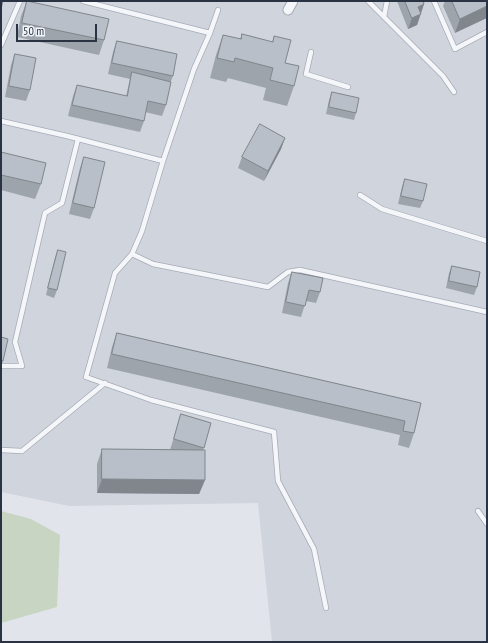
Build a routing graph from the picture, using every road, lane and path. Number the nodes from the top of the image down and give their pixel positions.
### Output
1 (20, 1) edge
2 (83, 1) edge
3 (293, 1) edge
4 (368, 1) edge
5 (387, 1) edge
6 (434, 1) edge
7 (218, 10) dead end
8 (288, 10) dead end
9 (384, 17) junction
10 (487, 32) edge
11 (210, 33) junction
12 (1, 45) edge
13 (311, 52) dead end
14 (348, 87) dead end
15 (454, 92) dead end
16 (1, 121) edge
17 (78, 139) junction
18 (163, 161) junction
19 (360, 195) dead end
20 (487, 241) edge
21 (132, 254) junction
22 (487, 312) edge
23 (1, 366) edge
24 (105, 383) junction
25 (1, 450) edge
26 (478, 511) dead end
27 (487, 524) edge
28 (326, 608) dead end

1 - 12 lane
2 - 11 lane
3 - 8 street
4 - 9 lane
5 - 9 lane
6 - 10 lane
7 - 11 lane
9 - 15 lane
11 - 18 lane
13 - 14 lane
16 - 17 lane
17 - 18 lane
17 - 23 lane
18 - 21 lane
19 - 20 lane
21 - 22 lane
21 - 24 lane
24 - 25 lane
24 - 28 lane
26 - 27 lane

